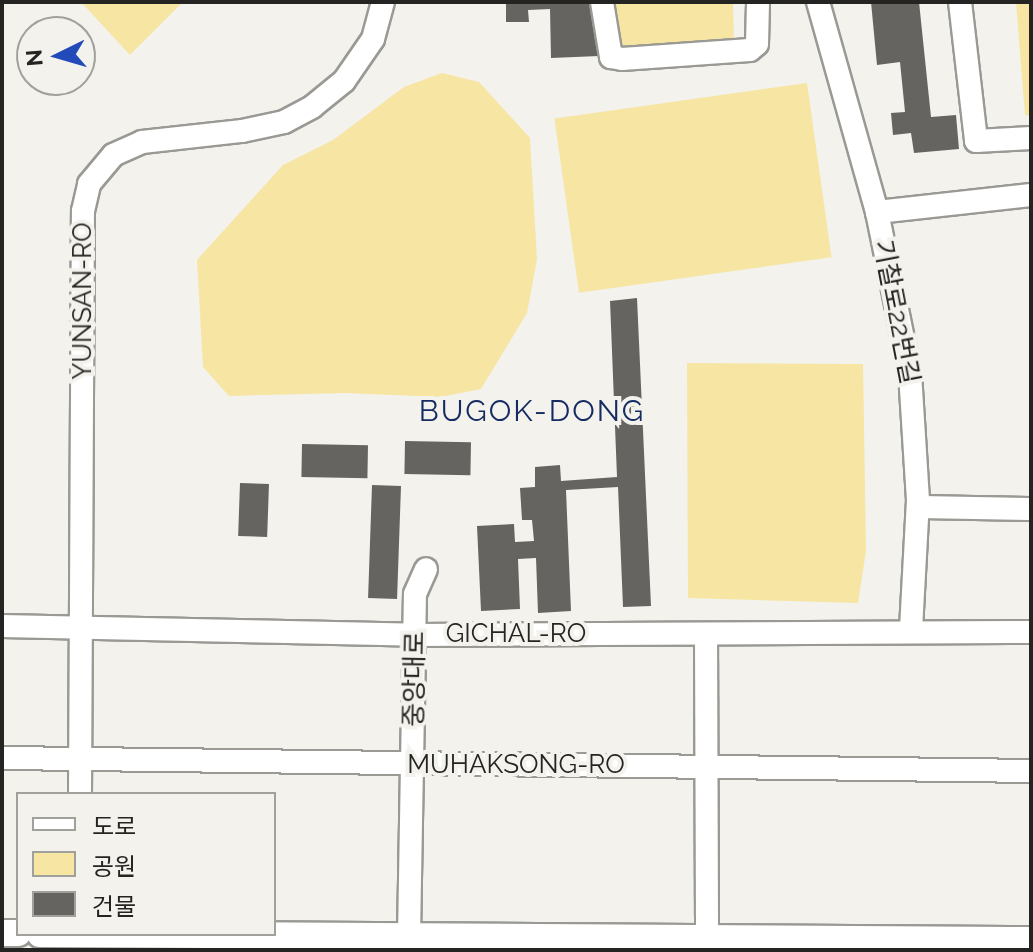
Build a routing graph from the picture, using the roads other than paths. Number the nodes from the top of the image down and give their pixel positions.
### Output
1 (383, 2) edge
2 (602, 2) edge
3 (758, 2) edge
4 (818, 2) edge
5 (960, 2) edge
6 (1031, 138) edge
7 (1031, 195) edge
8 (877, 212) junction
9 (918, 507) junction
10 (1031, 509) edge
11 (426, 569) dead end
12 (2, 626) edge
13 (81, 630) junction
14 (911, 631) junction
15 (1031, 632) edge
16 (706, 634) junction
17 (417, 635) junction
18 (2, 758) edge
19 (80, 762) junction
20 (413, 764) junction
21 (705, 766) junction
22 (1031, 771) edge
23 (80, 792) edge
24 (276, 936) edge
25 (409, 936) junction
26 (707, 938) junction
27 (1031, 940) edge

1 - 13 street, YUNSAN-RO
2 - 3 street
4 - 8 street, 기찰로22번길
5 - 6 street
7 - 8 street
8 - 9 street, 기찰로22번길
9 - 10 street
9 - 14 street, 기찰로22번길
11 - 17 street, 중앙대로
12 - 13 street, GICHAL-RO
13 - 17 street, GICHAL-RO
13 - 19 street, YUNSAN-RO
14 - 15 street, GICHAL-RO
14 - 16 street, GICHAL-RO
16 - 17 street, GICHAL-RO
16 - 21 street
17 - 20 street, 중앙대로
18 - 19 street, MUHAKSONG-RO
19 - 20 street, MUHAKSONG-RO
19 - 23 street, YUNSAN-RO
20 - 21 street, MUHAKSONG-RO
20 - 25 street, 중앙대로
21 - 22 street, MUHAKSONG-RO
21 - 26 street
24 - 25 main road
25 - 26 main road
26 - 27 main road

